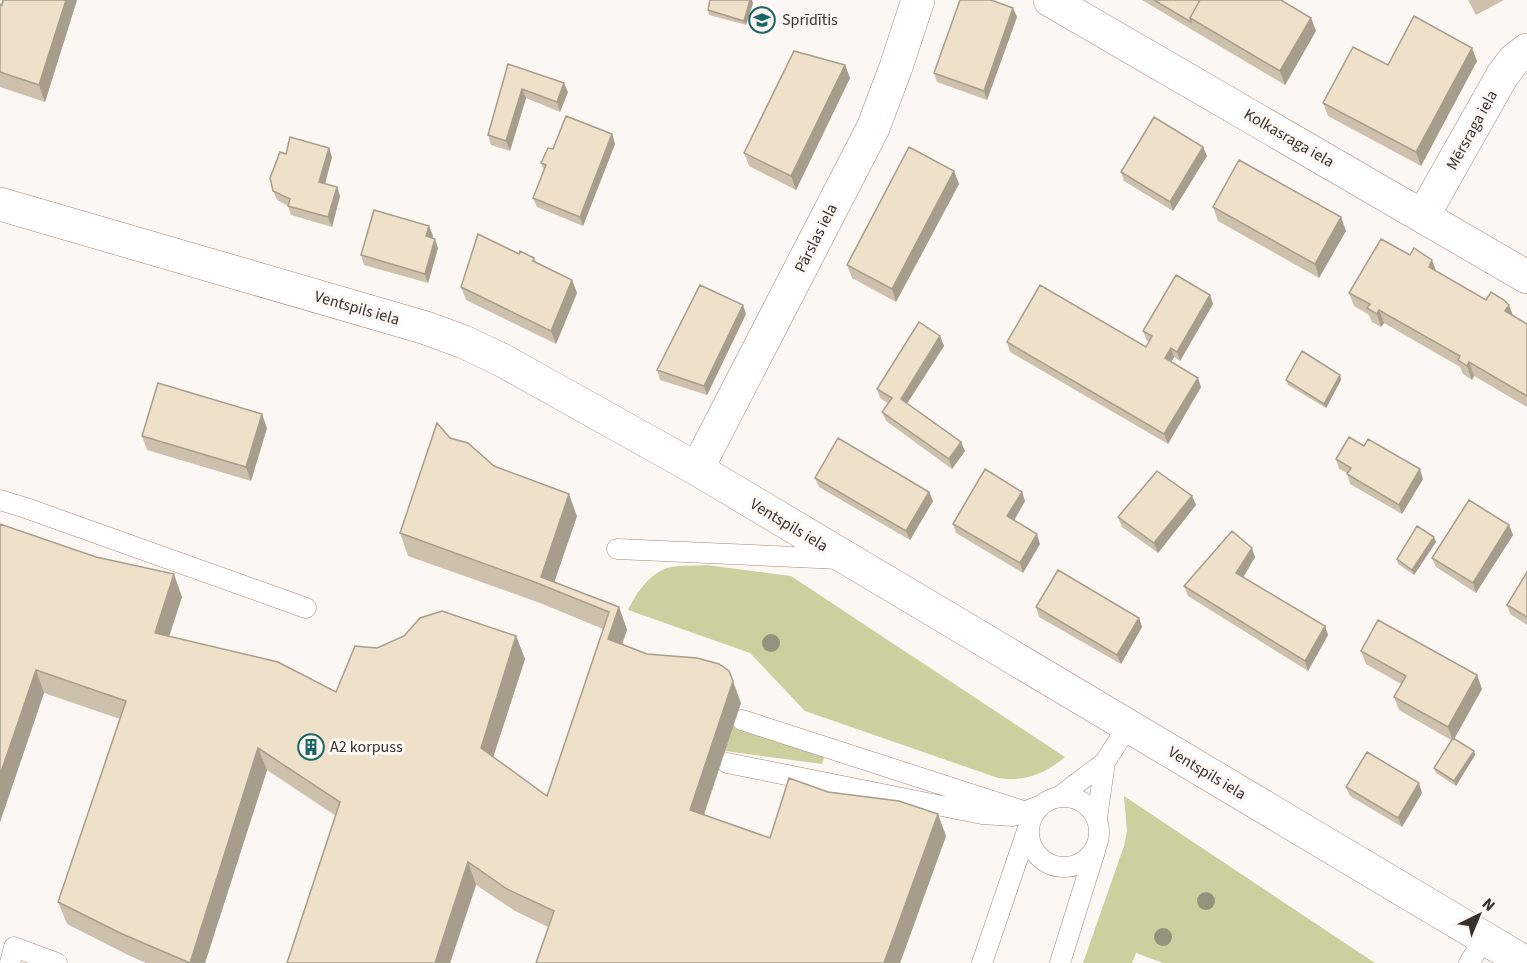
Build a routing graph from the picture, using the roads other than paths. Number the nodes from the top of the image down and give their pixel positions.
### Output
1 (1050, 0) edge
2 (911, 2) edge
3 (1527, 50) edge
4 (0, 204) edge
5 (1423, 216) junction
6 (1527, 277) edge
7 (697, 469) junction
8 (0, 500) edge
9 (617, 549) dead end
10 (849, 560) junction
11 (306, 608) dead end
12 (742, 720) dead end
13 (1128, 726) junction
14 (1105, 762) junction
15 (727, 763) dead end
16 (1060, 796) junction
17 (1030, 814) junction
18 (1097, 818) junction
19 (1098, 842) junction
20 (1477, 950) edge
21 (10, 963) edge
22 (57, 963) edge
23 (982, 963) edge
24 (1060, 963) edge
25 (1526, 963) edge

1 - 5 street, Kolkasraga iela
2 - 7 street, Pārslas iela
3 - 5 street, Mērsraga iela
4 - 7 street, Ventspils iela
5 - 6 street, Kolkasraga iela
7 - 10 street, Ventspils iela
8 - 11 lane
9 - 10 lane
10 - 13 street, Ventspils iela
12 - 17 lane
13 - 14 lane
13 - 20 street, Ventspils iela
14 - 16 lane
14 - 18 lane
15 - 17 lane
16 - 17 lane
16 - 18 lane
17 - 19 lane
17 - 23 lane
18 - 19 lane
19 - 24 lane
20 - 25 street, Ventspils iela
21 - 22 lane

